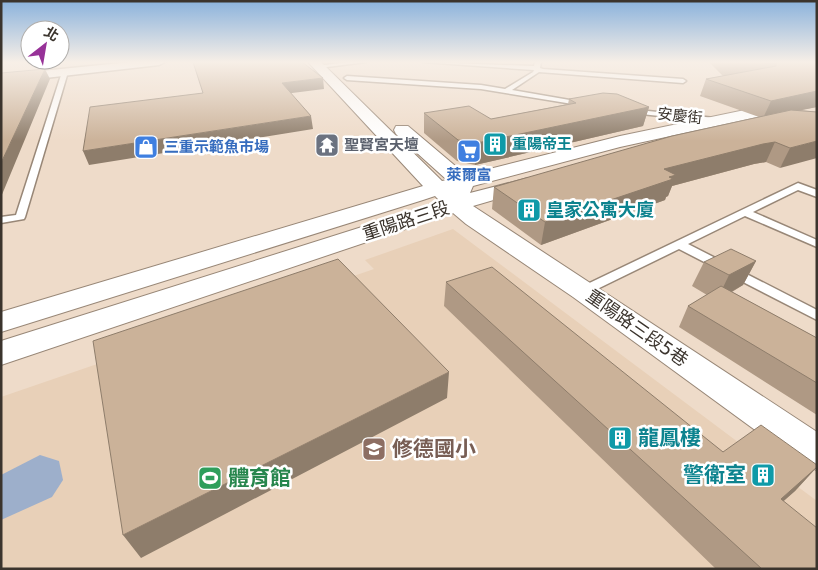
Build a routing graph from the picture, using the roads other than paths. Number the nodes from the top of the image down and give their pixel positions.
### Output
1 (60, 89) edge
2 (350, 89) edge
3 (358, 89) edge
4 (494, 89) edge
5 (510, 89) edge
6 (507, 90) junction
7 (817, 99) edge
8 (589, 105) edge
9 (627, 110) edge
10 (817, 113) edge
11 (716, 120) junction
12 (453, 192) junction
13 (817, 194) edge
14 (744, 212) junction
15 (1, 220) edge
16 (679, 244) junction
17 (817, 244) edge
18 (583, 291) junction
19 (817, 316) edge
20 (1, 322) edge
21 (1, 353) edge
22 (817, 453) edge

1 - 15 lane
2 - 12 main road
3 - 12 main road
4 - 6 lane
5 - 6 lane
6 - 8 lane
7 - 11 main road, 重陽路三段
9 - 11 lane, 安慶街
10 - 12 main road, 重陽路三段
11 - 12 main road, 重陽路三段
12 - 18 main road, 重陽路三段5巷
12 - 20 main road, 重陽路三段
12 - 21 main road, 重陽路三段
13 - 14 lane
14 - 16 lane
14 - 17 lane
16 - 18 lane
16 - 19 lane
18 - 22 main road, 重陽路三段5巷

